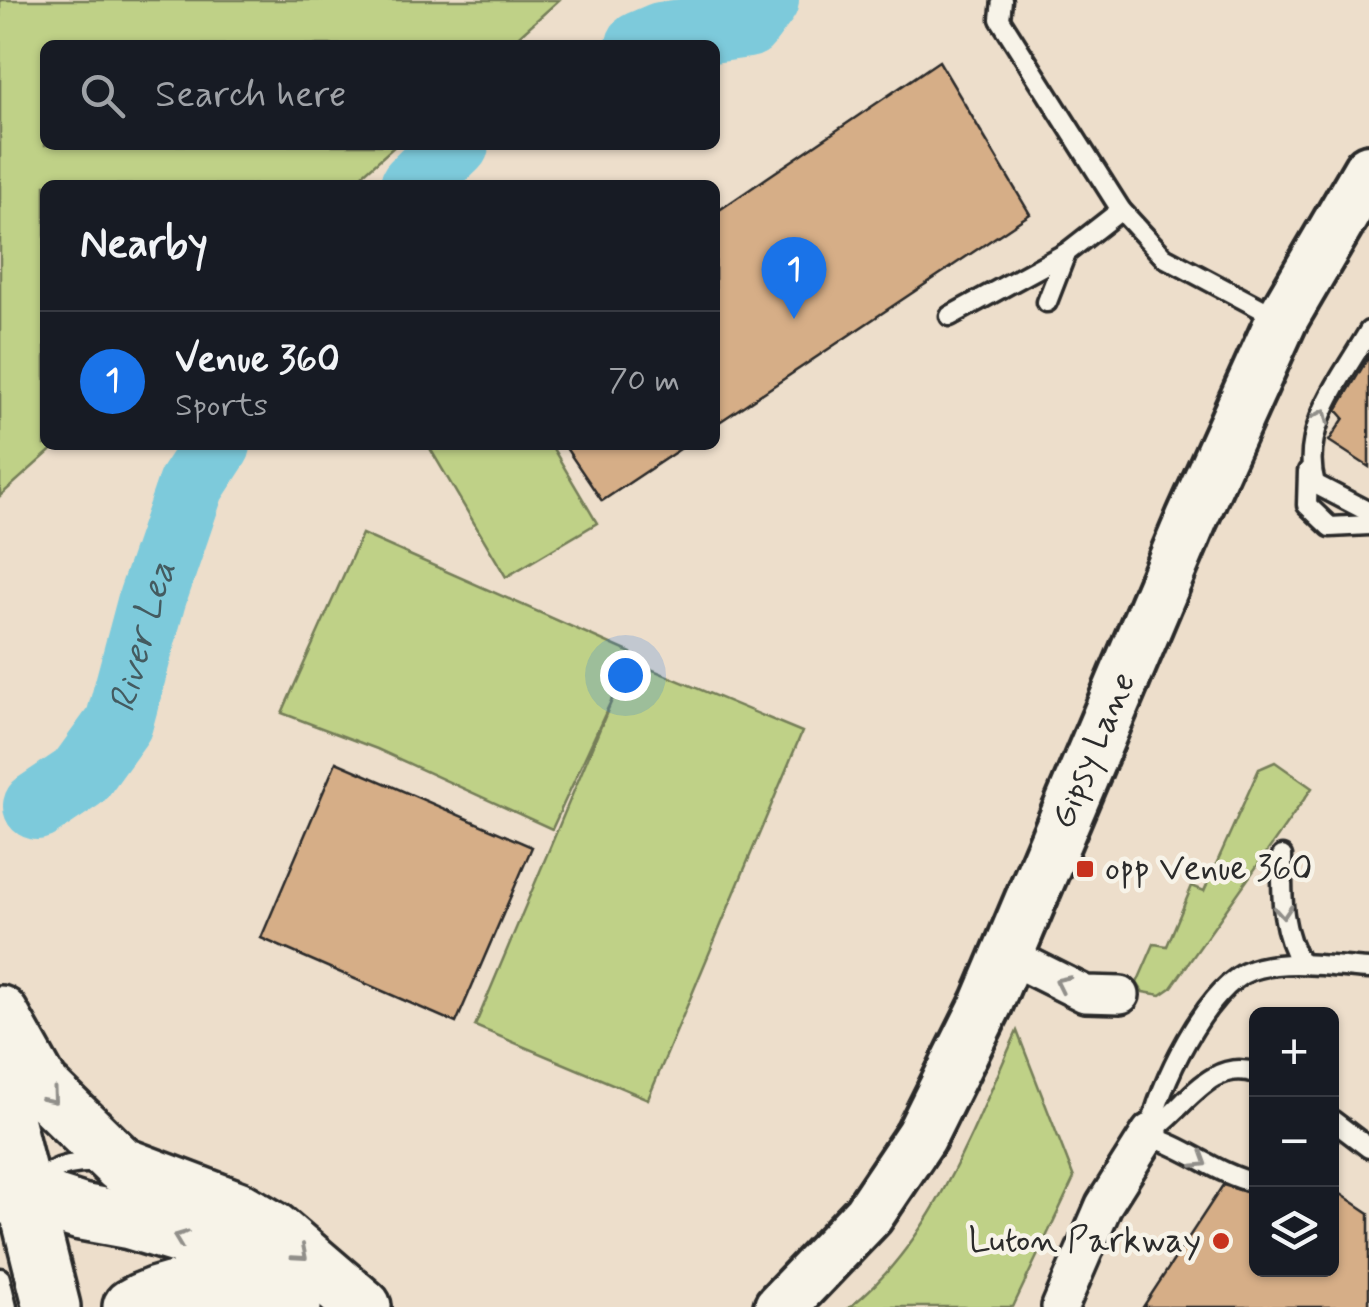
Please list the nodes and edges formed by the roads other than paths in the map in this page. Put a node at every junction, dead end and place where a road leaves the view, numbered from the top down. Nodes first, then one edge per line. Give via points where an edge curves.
1 (1002, 0) edge
2 (1369, 170) edge
3 (1121, 210) junction
4 (1066, 253) junction
5 (1046, 302) dead end
6 (950, 316) dead end
7 (1282, 319) junction
8 (1369, 331) edge
9 (1308, 459) junction
10 (1369, 512) edge
11 (1369, 525) edge
12 (1282, 856) dead end
13 (1007, 955) junction
14 (1301, 964) junction
15 (1369, 969) edge
16 (1121, 995) dead end
17 (0, 1014) edge
18 (1249, 1070) edge
19 (0, 1099) edge
20 (1339, 1125) edge
21 (1149, 1134) junction
22 (1369, 1148) edge
23 (121, 1165) junction
24 (1249, 1181) edge
25 (8, 1198) edge
26 (0, 1278) edge
27 (277, 1295) edge
28 (7, 1307) edge
29 (52, 1307) edge
30 (131, 1307) edge
31 (363, 1307) edge
32 (780, 1307) edge
33 (1060, 1307) edge

1 - 3 lane via 1000,19
2 - 7 main road, Gipsy Lane
3 - 4 lane
3 - 7 lane via 1164,257
4 - 5 lane
4 - 6 lane
7 - 13 main road, Gipsy Lane
9 -> 8 lane via 1318,419
9 - 10 lane via 1316,484
9 - 11 lane via 1307,505 1330,527
12 -> 14 lane via 1282,918
16 -> 13 street via 1085,994
13 - 32 main road, Gipsy Lane via 897,1176
14 - 15 lane
14 - 21 lane via 1251,970 1232,982 1164,1082
17 -> 23 highway via 42,1087
18 - 21 lane via 1212,1076
19 - 25 highway
20 - 22 lane
21 -> 24 lane
21 - 33 street via 1104,1205
23 - 25 lane via 71,1162
23 -> 31 highway via 273,1230
27 -> 25 highway via 186,1238
25 - 29 highway
26 - 28 lane
27 - 30 highway via 191,1286

